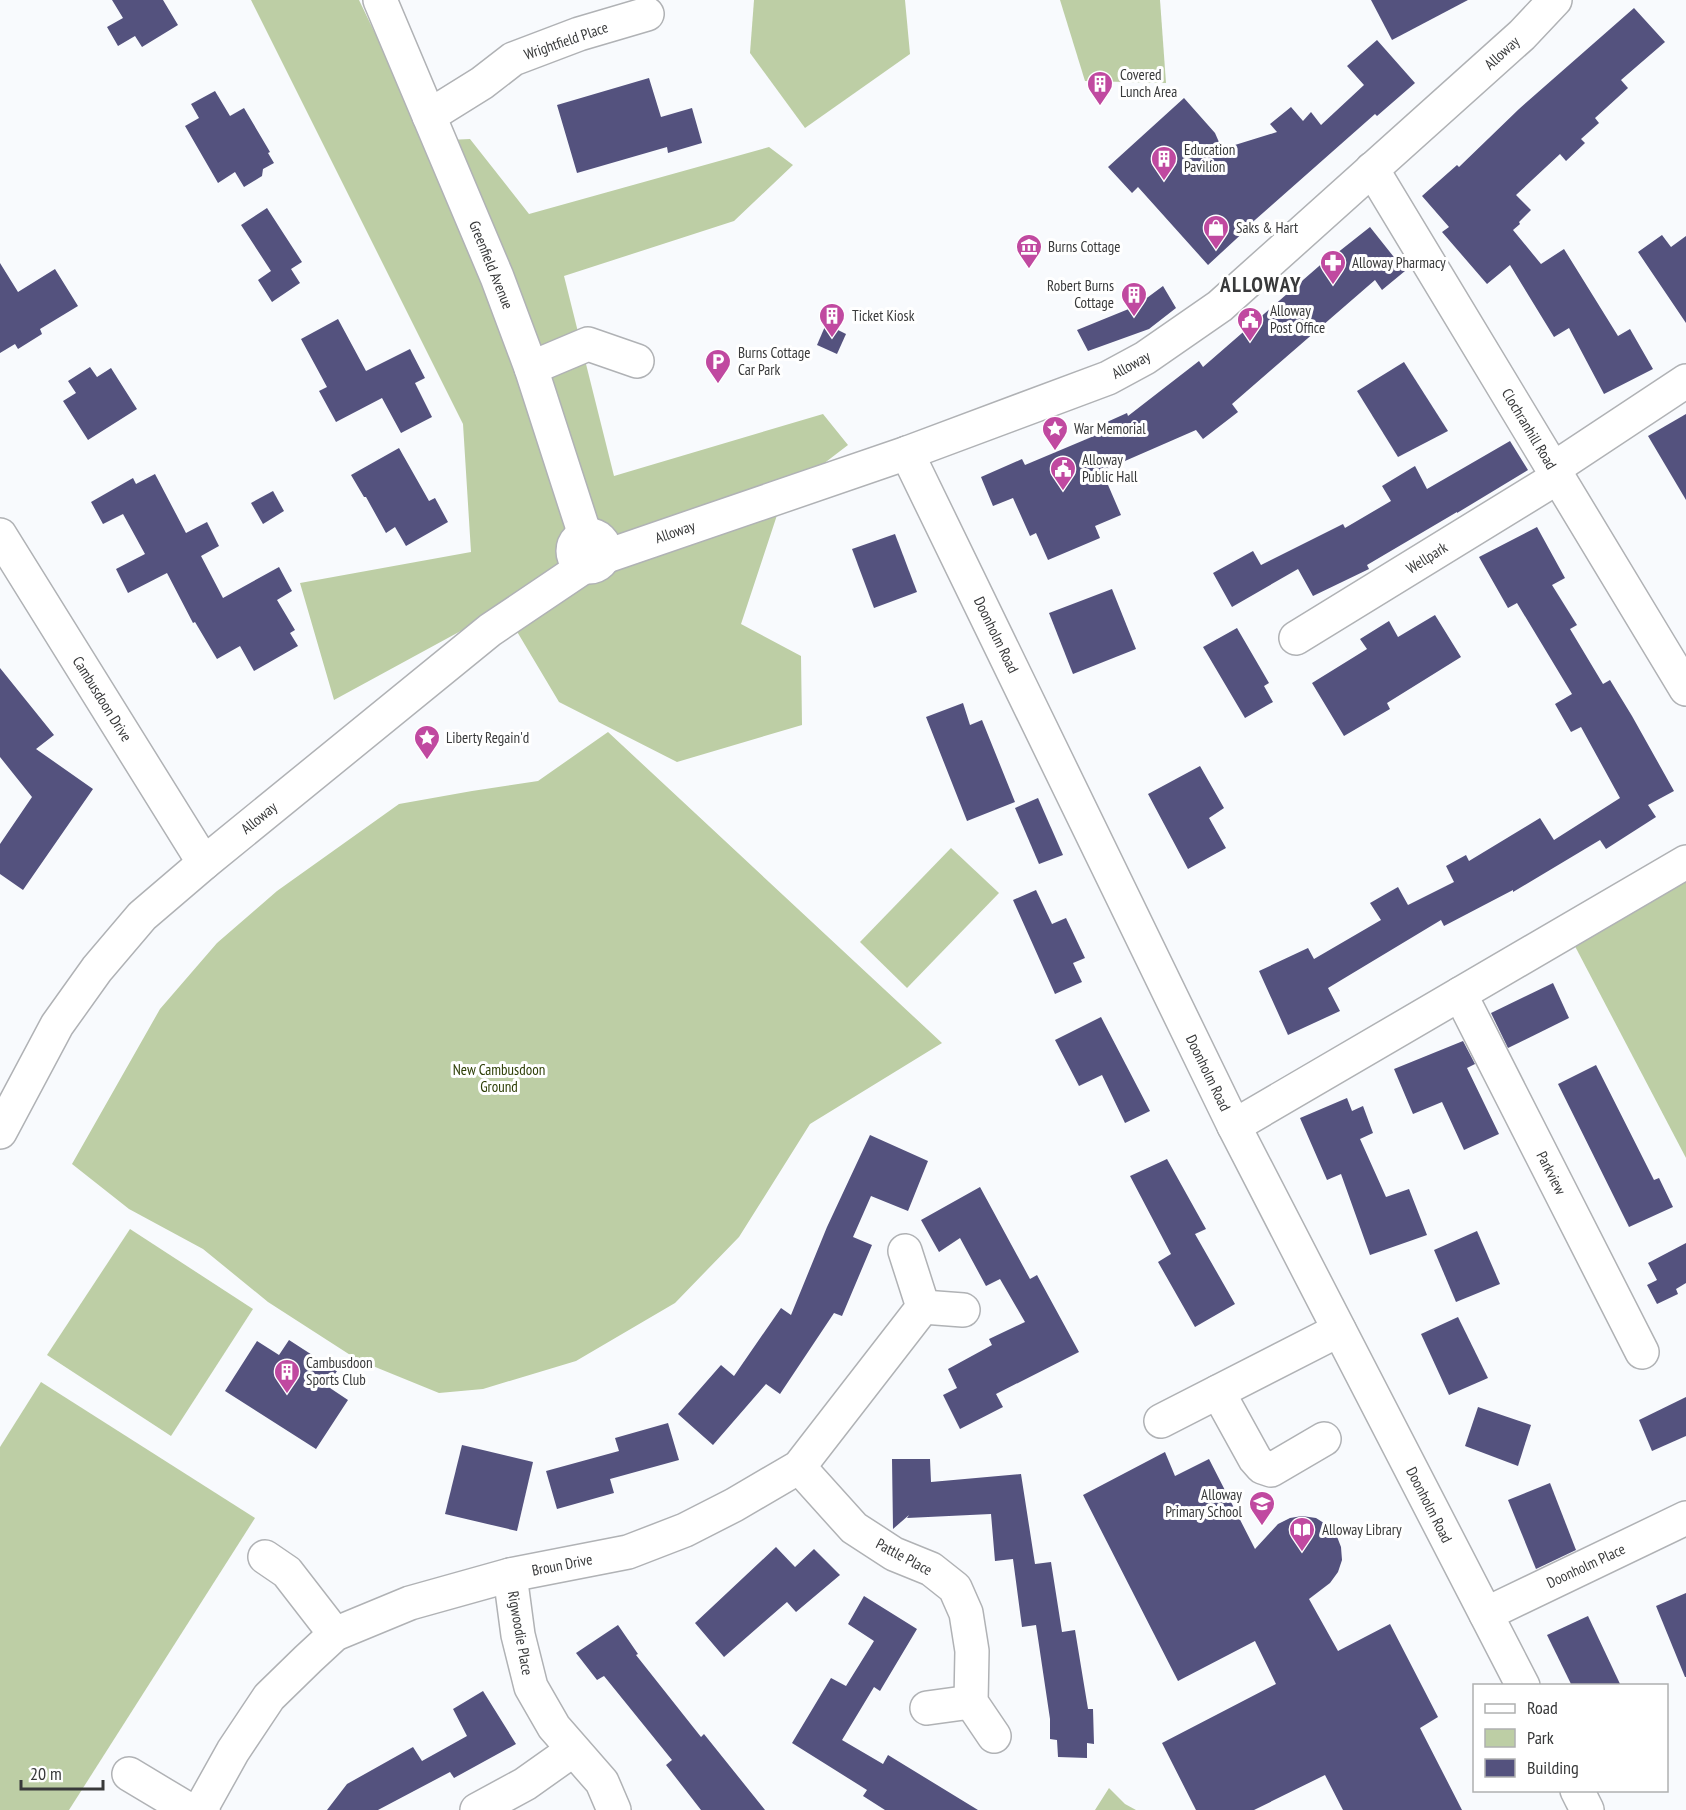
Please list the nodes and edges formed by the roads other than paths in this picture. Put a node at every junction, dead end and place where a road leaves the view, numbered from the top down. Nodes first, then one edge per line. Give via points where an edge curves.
1 (380, 0) edge
2 (1555, 0) edge
3 (647, 14) dead end
4 (429, 116) junction
5 (1372, 169) junction
6 (637, 361) dead end
7 (531, 368) junction
8 (1686, 381) edge
9 (907, 453) junction
10 (1555, 473) junction
11 (0, 535) edge
12 (592, 553) junction
13 (1296, 638) dead end
14 (1686, 689) edge
15 (1686, 862) edge
16 (204, 863) junction
17 (1460, 994) junction
18 (1234, 1126) junction
19 (0, 1132) edge
20 (905, 1251) dead end
21 (922, 1307) junction
22 (963, 1310) dead end
23 (1339, 1330) junction
24 (1642, 1352) dead end
25 (1218, 1392) junction
26 (1161, 1421) dead end
27 (1324, 1439) dead end
28 (799, 1467) junction
29 (1686, 1518) edge
30 (265, 1557) dead end
31 (510, 1575) junction
32 (1486, 1614) junction
33 (335, 1634) junction
34 (1522, 1684) edge
35 (972, 1702) junction
36 (927, 1708) dead end
37 (994, 1736) dead end
38 (573, 1750) junction
39 (129, 1774) dead end
40 (1578, 1792) edge
41 (189, 1810) edge
42 (202, 1810) edge
43 (477, 1810) edge
44 (614, 1810) edge
45 (1587, 1810) edge

1 - 4 street, Greenfield Avenue
2 - 5 street, Alloway via 1522,35
3 - 4 street, Wrightfield Place via 513,59
4 - 7 street, Greenfield Avenue
5 - 9 street, Alloway via 1220,306 1145,358 1107,378
5 - 10 street, Clochranhill Road
6 - 7 street via 588,344
7 - 12 street, Greenfield Avenue
8 - 10 street, Wellpark
9 - 12 street, Alloway
9 - 18 street, Doonholm Road
10 - 13 street, Wellpark
10 - 14 street, Clochranhill Road
11 - 16 street, Cambusdoon Drive
12 - 16 street, Alloway via 490,630
15 - 17 street
16 - 19 street, Alloway via 142,916 97,969 57,1025
17 - 18 street
17 - 24 street, Parkview
18 - 23 street, Doonholm Road
20 - 21 street
21 - 22 street
21 - 28 street, Broun Drive
23 - 25 street
23 - 32 street, Doonholm Road
25 - 26 street
25 - 27 street via 1262,1467 1271,1470
28 - 31 street, Broun Drive via 685,1530 628,1552
28 - 35 street, Pattle Place via 854,1528 894,1554 931,1569 955,1588 966,1613 972,1651
29 - 32 street, Doonholm Place
30 - 33 street via 287,1572
31 - 33 street, Broun Drive via 410,1603
31 - 38 street, Rigwoodie Place via 518,1635 531,1687 554,1727
32 - 34 street, Doonholm Road
33 - 42 street, Broun Drive via 269,1697 233,1751
35 - 36 street
35 - 37 street
38 - 43 street via 525,1784
38 - 44 street, Rigwoodie Place via 602,1782
39 - 41 street
40 - 45 street

